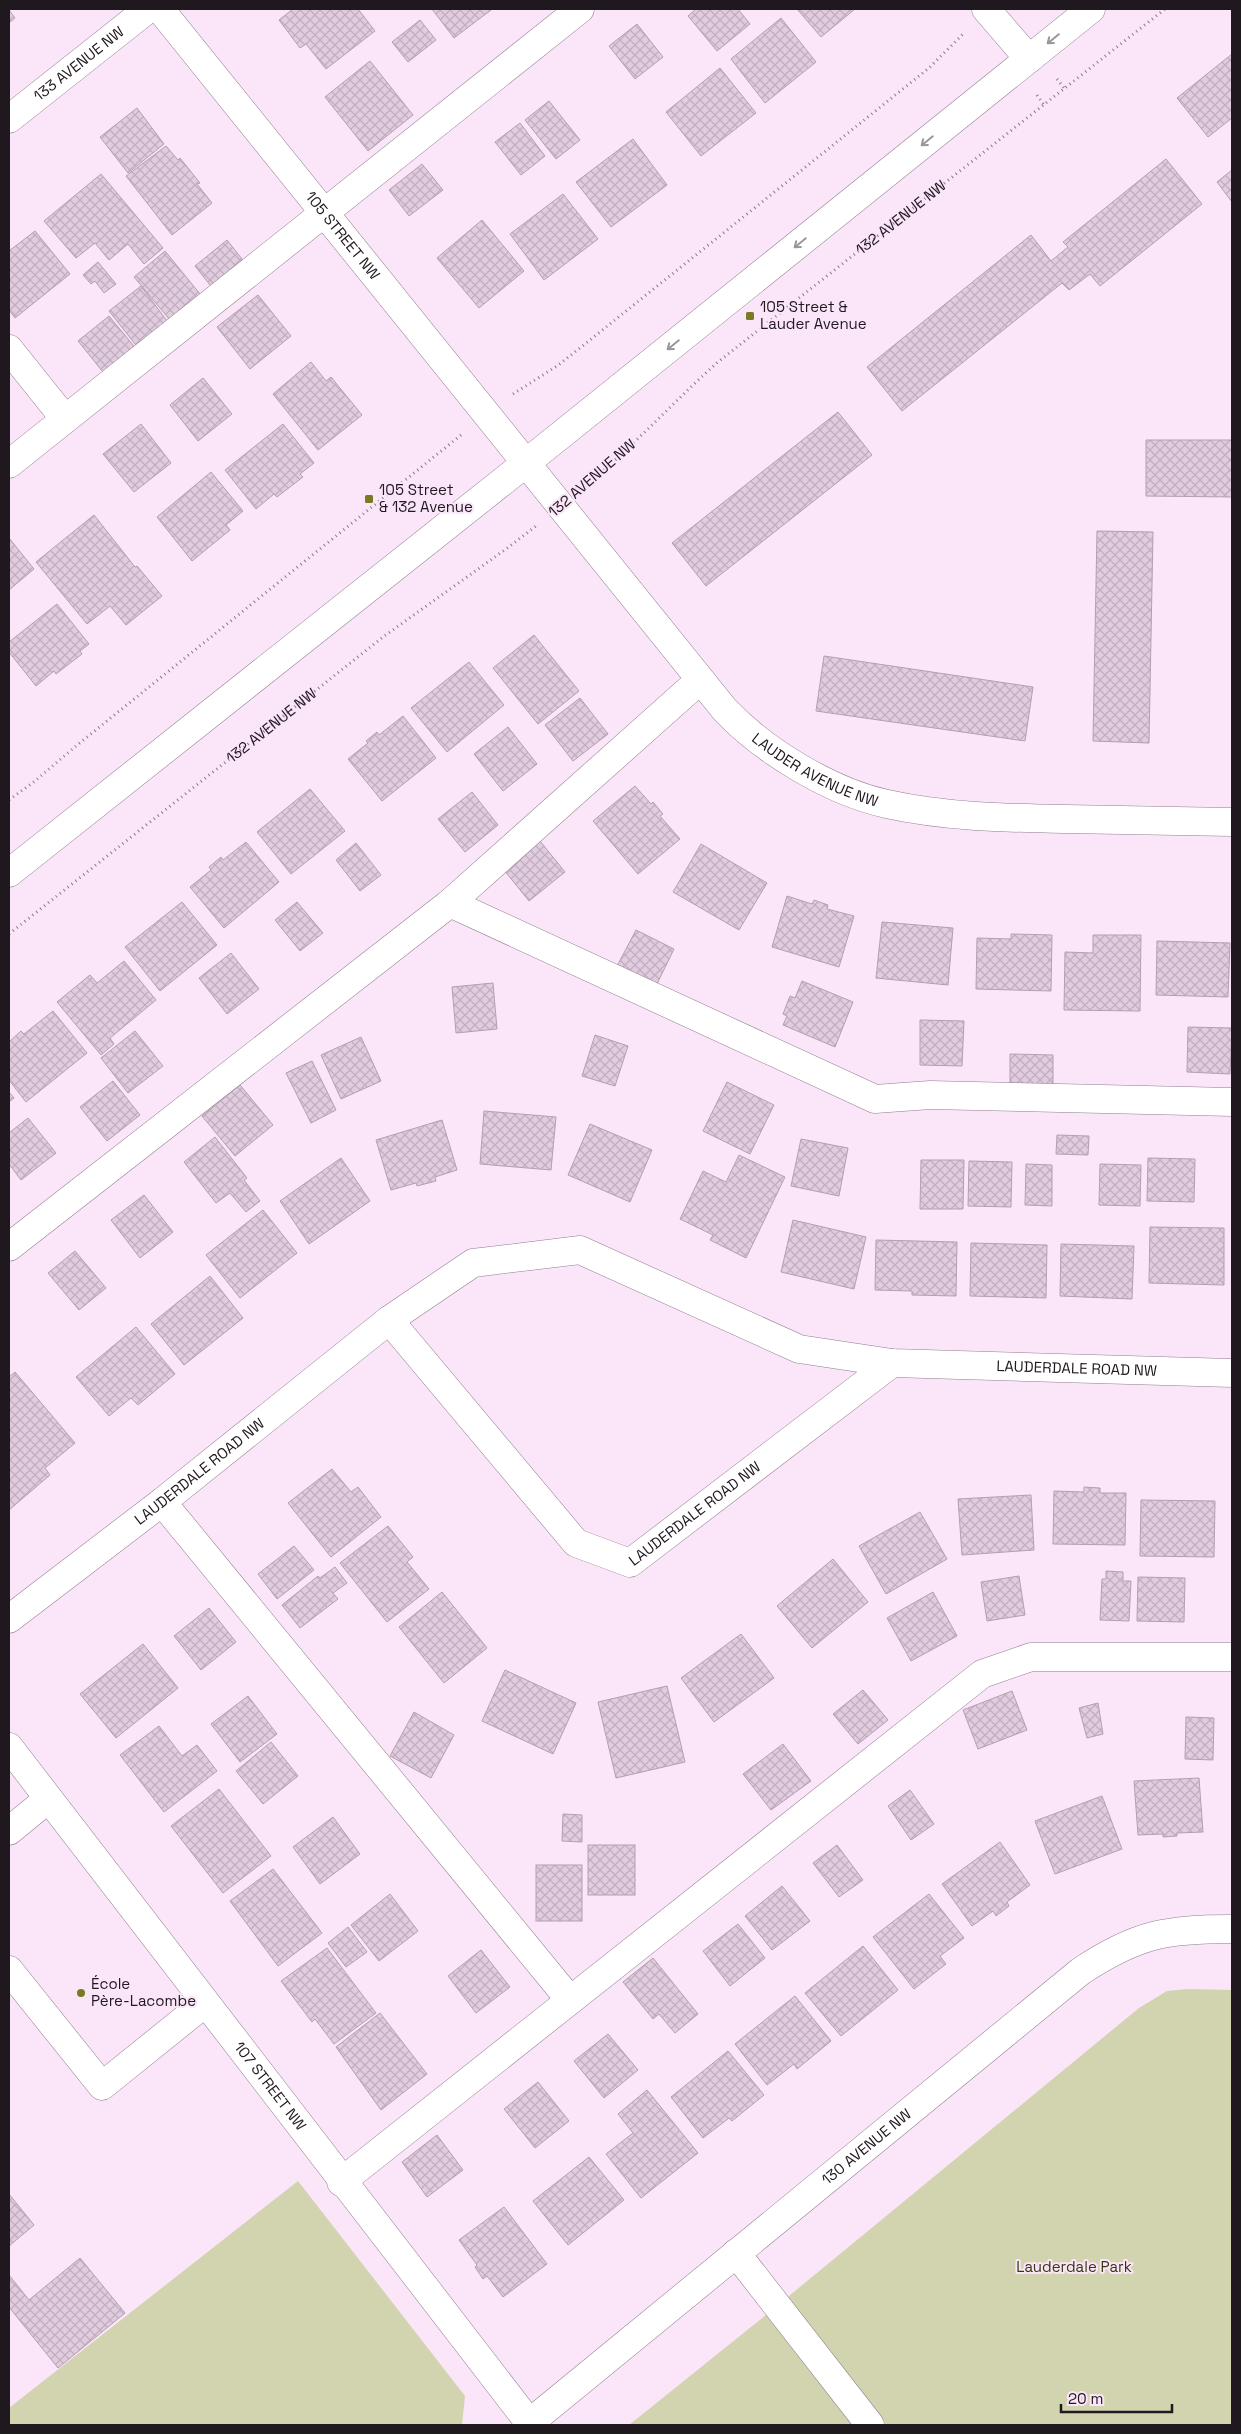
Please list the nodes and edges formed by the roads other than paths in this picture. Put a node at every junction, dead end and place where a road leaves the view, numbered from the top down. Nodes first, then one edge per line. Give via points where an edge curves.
1 (148, 9) edge
2 (160, 9) edge
3 (986, 9) edge
4 (1091, 9) edge
5 (563, 14) edge
6 (1029, 59) junction
7 (9, 119) edge
8 (324, 215) junction
9 (9, 349) edge
10 (65, 419) junction
11 (526, 463) junction
12 (9, 464) edge
13 (700, 680) junction
14 (1232, 822) edge
15 (9, 873) edge
16 (450, 903) junction
17 (1232, 1102) edge
18 (9, 1247) edge
19 (390, 1320) junction
20 (892, 1363) junction
21 (1232, 1373) edge
22 (162, 1502) junction
23 (9, 1619) edge
24 (1232, 1657) edge
25 (9, 1747) edge
26 (48, 1799) junction
27 (9, 1831) edge
28 (1232, 1929) edge
29 (9, 1970) edge
30 (570, 2000) junction
31 (205, 2003) junction
32 (341, 2182) junction
33 (736, 2254) junction
34 (529, 2425) edge
35 (870, 2425) edge

1 - 7 street, 133 AVENUE NW
2 - 8 street, 105 STREET NW
3 - 6 street
4 -> 6 street
5 - 8 street
6 -> 11 street
8 - 10 street
8 - 11 street, 105 STREET NW
9 - 10 street
10 - 12 street
11 - 13 street, LAUDER AVENUE NW
11 - 15 street
13 - 14 street, LAUDER AVENUE NW via 725,710 765,747 837,786 885,804 986,818
13 - 16 street
16 - 17 street via 875,1099 930,1095
16 - 18 street
19 - 20 street, LAUDERDALE ROAD NW via 473,1263 580,1250 799,1349
19 - 20 street, LAUDERDALE ROAD NW via 576,1543 630,1563
19 - 22 street, LAUDERDALE ROAD NW
20 - 21 street, LAUDERDALE ROAD NW
22 - 23 street, LAUDERDALE ROAD NW
22 - 30 street
24 - 30 street via 1032,1657 982,1674
25 - 26 street, 107 STREET NW
26 - 27 street
26 - 31 street, 107 STREET NW
28 - 33 street, 130 AVENUE NW via 1160,1933 1111,1951 1081,1971
29 - 31 street via 102,2086
30 - 32 street
31 - 32 street, 107 STREET NW
32 - 34 street, 107 STREET NW
33 - 34 street, 130 AVENUE NW
33 - 35 street

